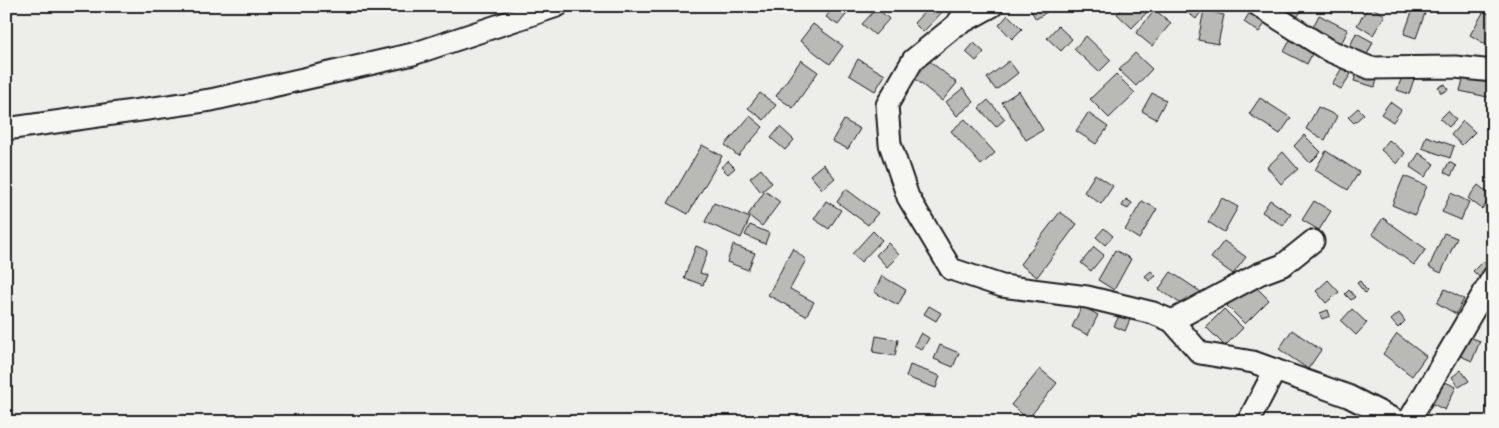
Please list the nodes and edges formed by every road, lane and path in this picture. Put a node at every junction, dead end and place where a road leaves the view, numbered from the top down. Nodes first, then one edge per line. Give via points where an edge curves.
1 (557, 6) edge
2 (970, 6) edge
3 (992, 6) edge
4 (1259, 6) edge
5 (956, 26) junction
6 (1493, 71) edge
7 (6, 129) edge
8 (1313, 241) dead end
9 (1493, 277) edge
10 (1172, 321) junction
11 (1275, 370) junction
12 (1248, 422) edge
13 (1399, 422) edge
14 (1408, 422) edge

1 - 7 street via 413,54 211,100
2 - 5 street
3 - 5 street
4 - 6 street via 1328,50 1370,68 1455,67
5 - 10 street via 913,60 887,105 890,144 908,197 951,269 1002,286 1087,297 1153,313
8 - 10 street via 1283,265 1259,274
9 - 14 street
10 - 11 street via 1200,353 1253,362
11 - 12 street
11 - 13 street via 1348,396

